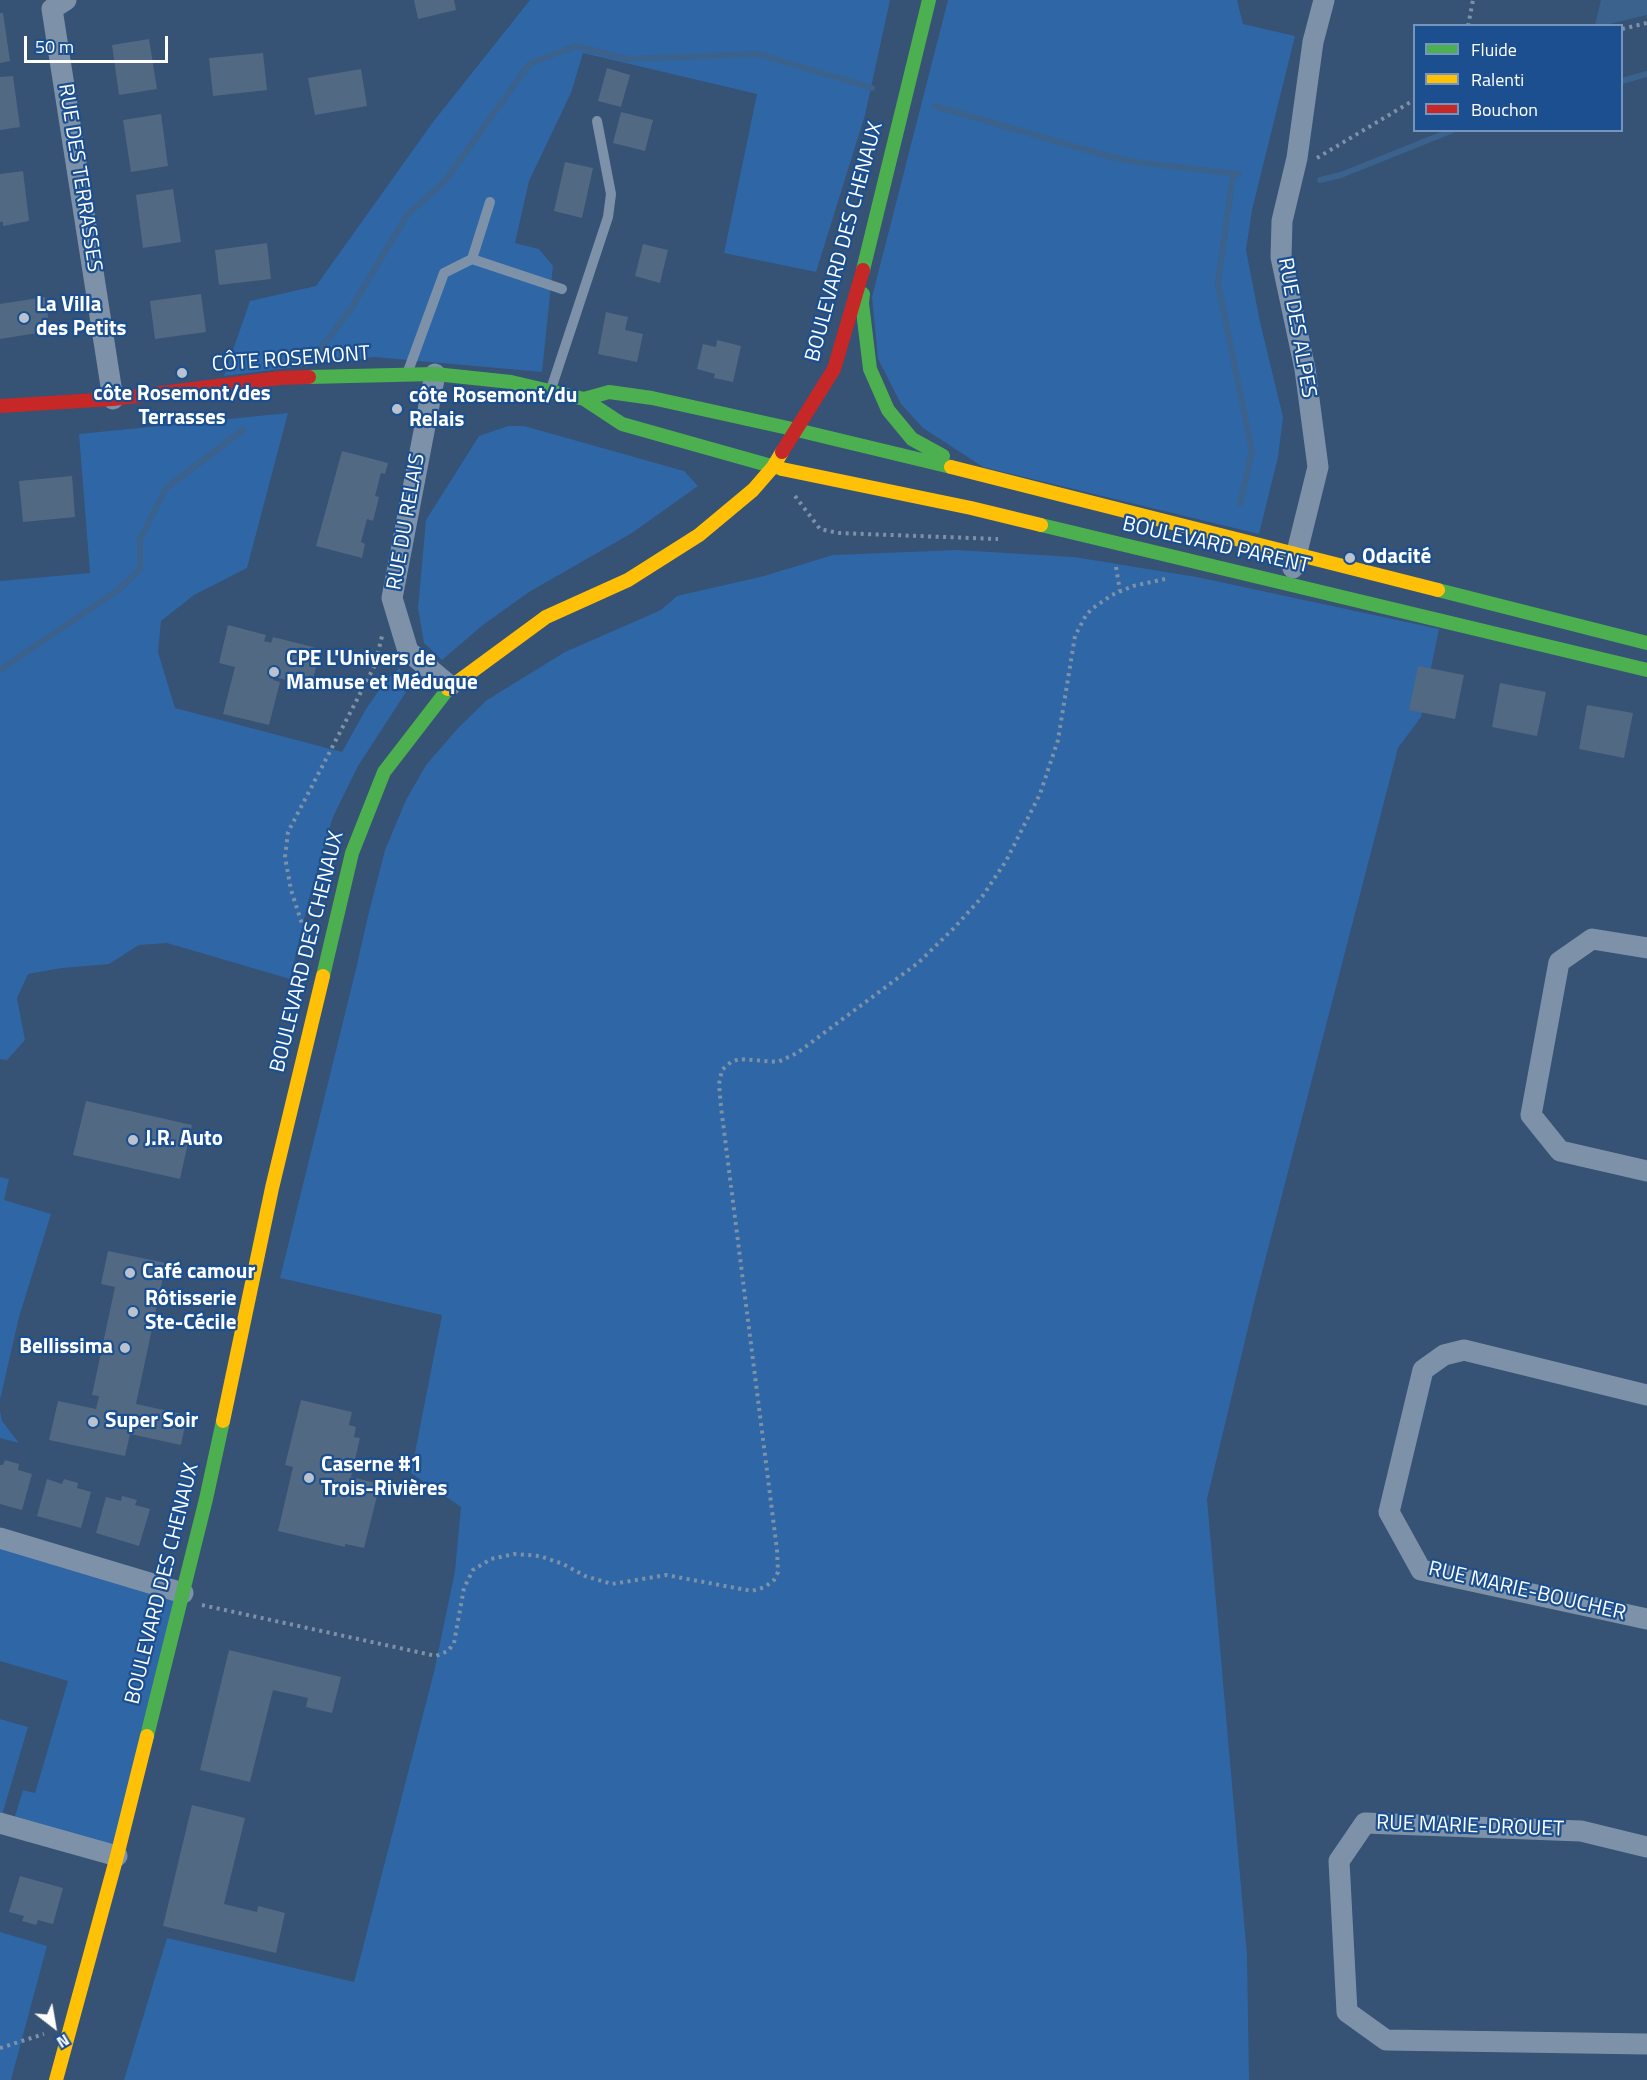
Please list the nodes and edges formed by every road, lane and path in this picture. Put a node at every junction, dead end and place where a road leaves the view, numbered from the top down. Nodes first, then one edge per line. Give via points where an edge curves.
1 (66, 0) edge
2 (929, 0) edge
3 (1324, 0) edge
4 (1473, 0) edge
5 (1647, 23) edge
6 (1468, 24) edge
7 (1623, 28) edge
8 (1413, 101) edge
9 (597, 121) dead end
10 (1293, 172) junction
11 (489, 202) dead end
12 (472, 259) junction
13 (865, 264) junction
14 (562, 290) dead end
15 (406, 374) junction
16 (435, 374) junction
17 (550, 391) junction
18 (113, 399) junction
19 (584, 399) junction
20 (0, 406) edge
21 (797, 430) junction
22 (773, 466) junction
23 (974, 472) junction
24 (794, 494) dead end
25 (1030, 523) junction
26 (1296, 554) junction
27 (1169, 578) dead end
28 (1289, 585) junction
29 (384, 632) dead end
30 (1647, 643) edge
31 (1647, 670) edge
32 (450, 686) junction
33 (1647, 948) edge
34 (323, 968) junction
35 (1647, 1171) edge
36 (1647, 1395) edge
37 (0, 1538) edge
38 (183, 1593) junction
39 (1647, 1619) edge
40 (0, 1822) edge
41 (1647, 1847) edge
42 (117, 1857) junction
43 (70, 2026) junction
44 (1647, 2044) edge
45 (0, 2048) edge
46 (56, 2080) edge

1 - 18 street, RUE DES TERRASSES via 52,9
2 - 13 street, BOULEVARD DES CHENAUX
3 - 10 street, RUE DES ALPES via 1313,42
4 - 6 path
5 - 7 path
8 - 10 path
9 - 17 lane via 611,194 609,217
10 - 26 street, RUE DES ALPES via 1282,221 1281,257 1305,369 1318,467
11 - 12 lane
12 - 14 lane
12 - 15 lane via 444,273
13 - 21 street, BOULEVARD DES CHENAUX via 834,369
13 - 23 street via 862,303 870,369 888,410 912,439
15 - 16 street, CÔTE ROSEMONT
15 - 18 street, CÔTE ROSEMONT via 280,378
16 - 17 street, CÔTE ROSEMONT via 512,382
16 - 32 street, RUE DU RELAIS via 392,598 408,651
17 - 19 street, CÔTE ROSEMONT
18 - 20 street, CÔTE ROSEMONT
19 - 21 street, CÔTE ROSEMONT via 609,392 652,398
19 - 22 street, CÔTE ROSEMONT via 622,424
21 - 22 street, BOULEVARD DES CHENAUX
21 - 23 street, BOULEVARD PARENT
22 - 25 street, BOULEVARD PARENT
22 - 32 street, BOULEVARD DES CHENAUX via 753,490 699,535 628,580 546,616
23 - 26 street, BOULEVARD PARENT
24 - 25 path via 820,529 838,533 996,540
25 - 28 street, BOULEVARD PARENT
26 - 28 street, RUE DES ALPES
26 - 30 street, BOULEVARD PARENT
27 - 38 path via 1112,595 1086,615 1076,636 1058,740 1040,794 1006,861 982,897 954,928 918,963 797,1053 778,1062 739,1059 722,1070 721,1107 777,1550 774,1580 752,1591 666,1575 612,1584 540,1556 514,1554 491,1559 473,1570 464,1588 454,1643 436,1656 205,1607
28 - 31 street, BOULEVARD PARENT
29 - 34 path via 375,665 288,832 285,857 291,890
32 - 34 street, BOULEVARD DES CHENAUX via 384,772 352,853
33 - 35 street via 1592,939 1559,962 1531,1115 1560,1151
34 - 38 street, BOULEVARD DES CHENAUX
36 - 39 street, RUE MARIE-BOUCHER via 1464,1350 1444,1356 1422,1370 1389,1512 1421,1570
37 - 38 street
38 - 42 street, BOULEVARD DES CHENAUX
40 - 42 street
41 - 44 street, RUE MARIE-DROUET via 1581,1832 1365,1823 1339,1861 1347,2012 1386,2040
42 - 43 street, BOULEVARD DES CHENAUX
43 - 45 path
43 - 46 street, BOULEVARD DES CHENAUX

